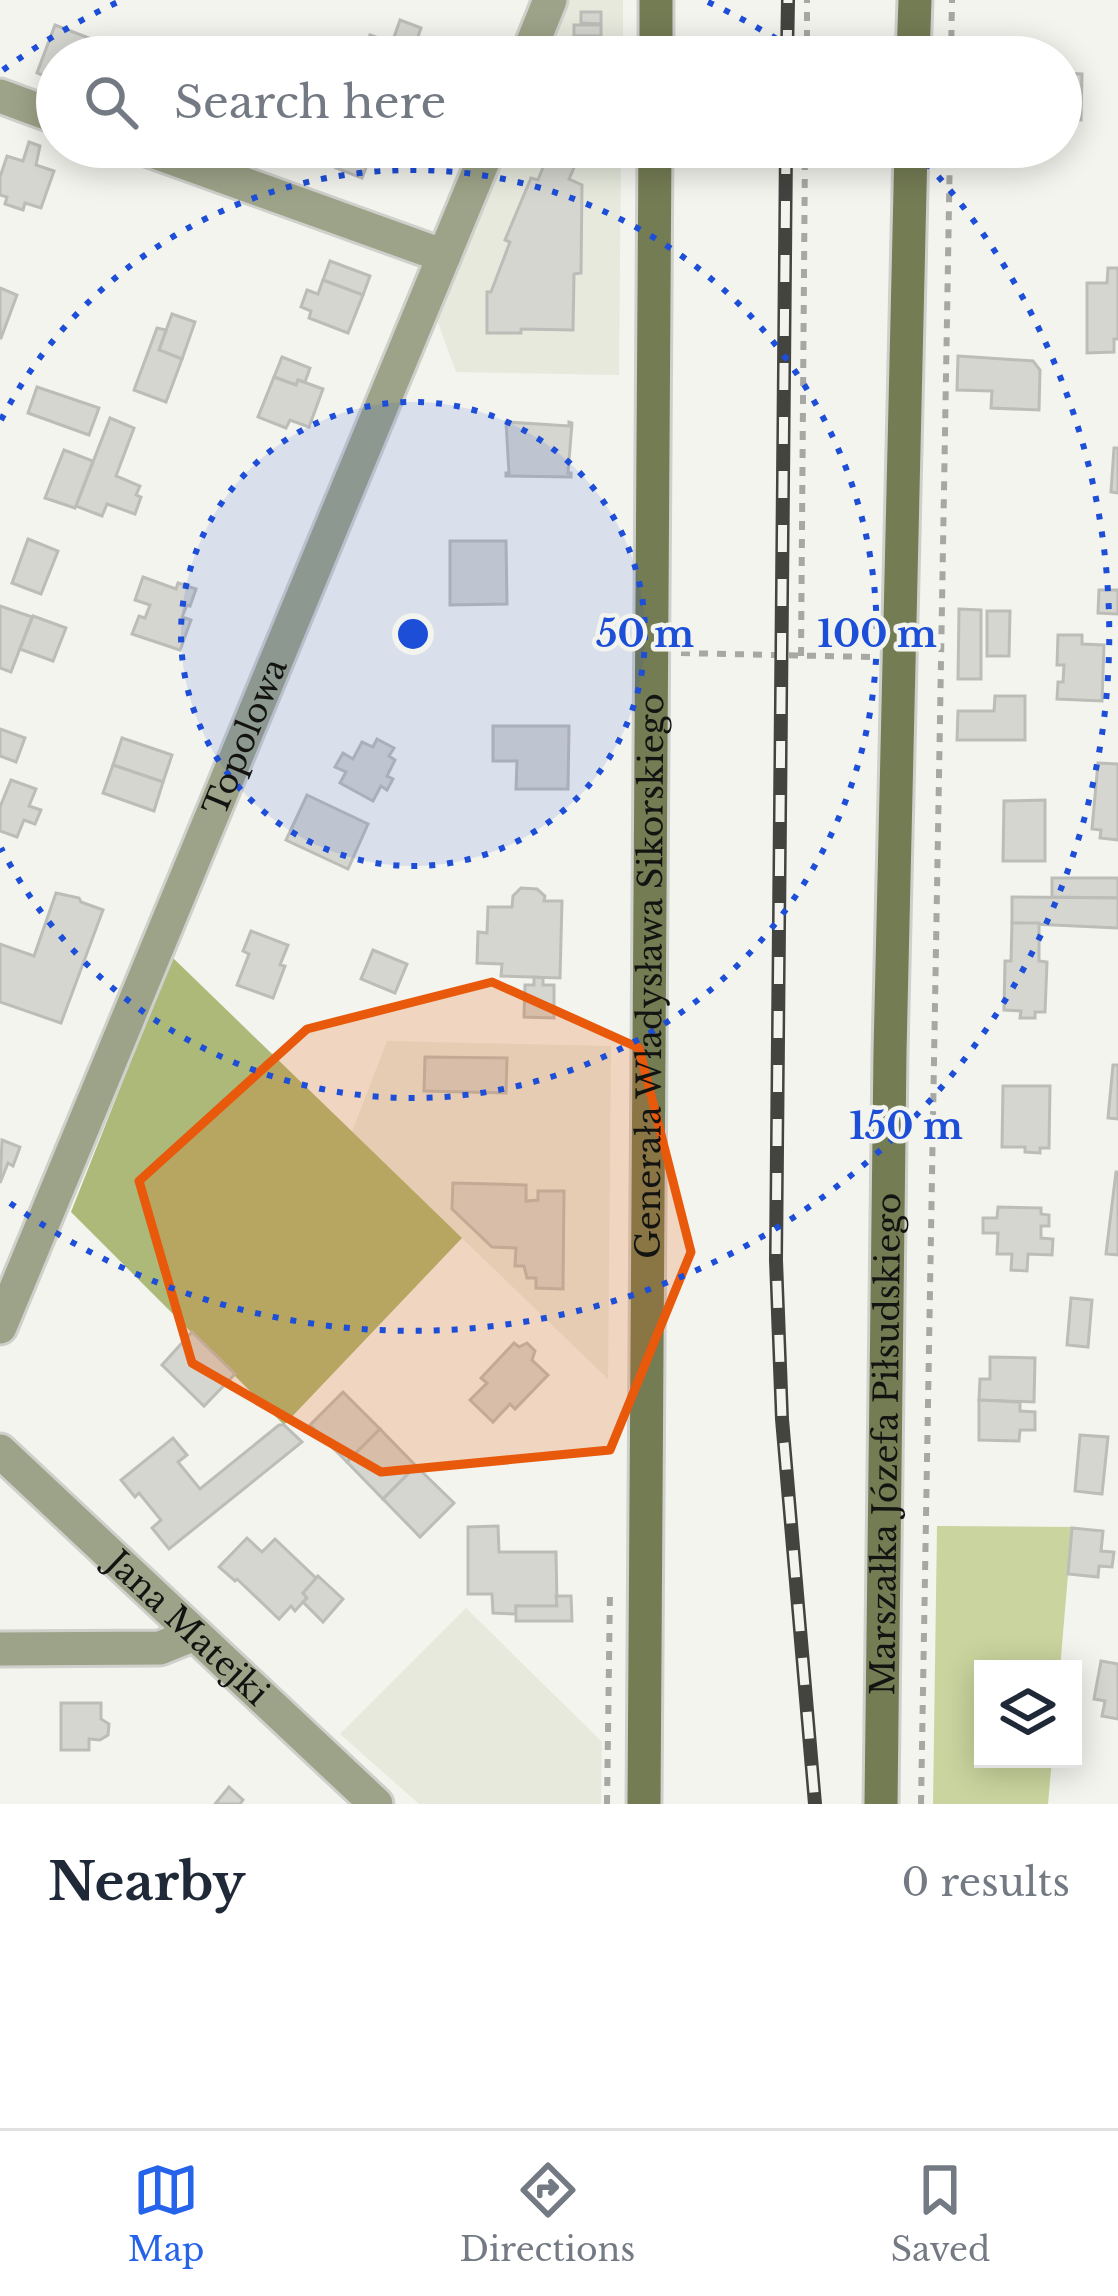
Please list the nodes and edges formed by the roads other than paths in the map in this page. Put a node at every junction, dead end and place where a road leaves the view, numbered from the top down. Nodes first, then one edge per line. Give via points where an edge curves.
1 (550, 0) edge
2 (656, 0) edge
3 (915, 0) edge
4 (535, 36) edge
5 (656, 36) edge
6 (914, 36) edge
7 (0, 96) edge
8 (36, 109) edge
9 (199, 168) edge
10 (481, 168) edge
11 (655, 168) edge
12 (910, 168) edge
13 (444, 256) junction
14 (0, 1327) edge
15 (0, 1451) edge
16 (192, 1634) junction
17 (0, 1649) edge
18 (376, 1804) edge
19 (644, 1804) edge
20 (881, 1804) edge

1 - 4 street
2 - 5 main road
3 - 6 main road
7 - 8 street
9 - 13 street
10 - 13 street, Topolowa
11 - 19 main road, Generała Władysława Sikorskiego
12 - 20 main road, Marszałka Józefa Piłsudskiego
13 - 14 street, Topolowa
15 - 16 street, Jana Matejki
16 - 17 street via 160,1648
16 - 18 street, Jana Matejki

